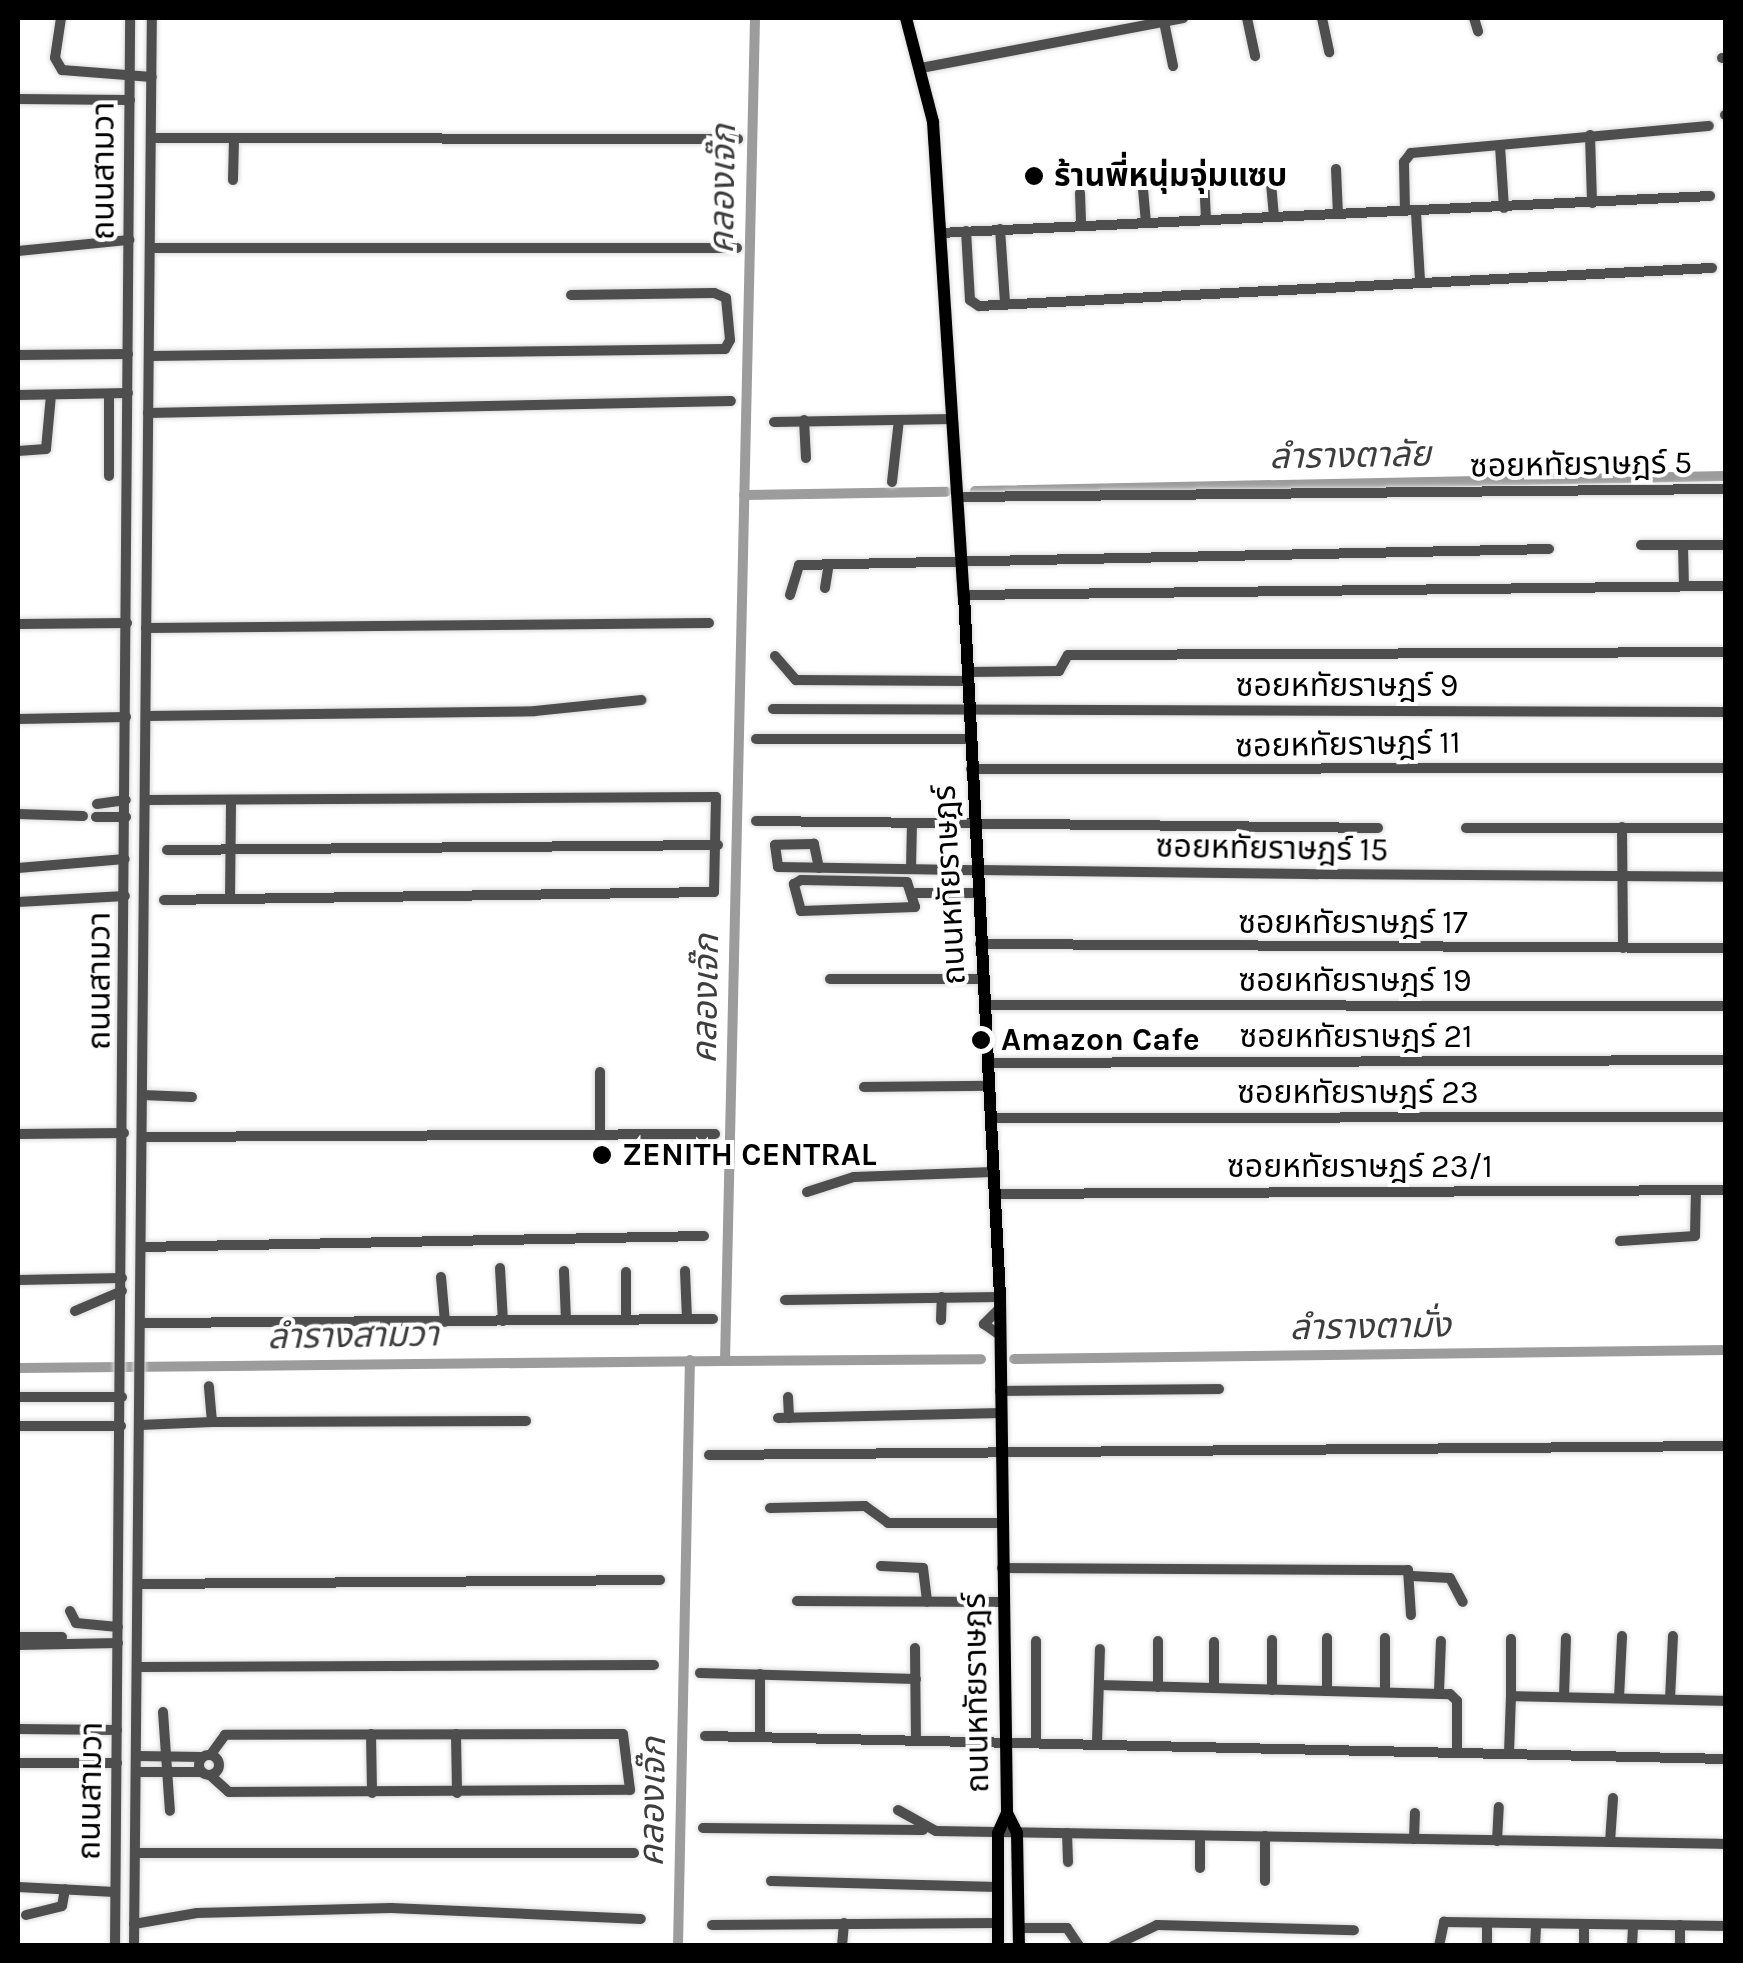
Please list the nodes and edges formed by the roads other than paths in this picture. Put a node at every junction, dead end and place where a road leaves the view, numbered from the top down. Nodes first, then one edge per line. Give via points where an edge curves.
1 (61, 18) edge
2 (130, 18) edge
3 (152, 18) edge
4 (906, 18) edge
5 (1183, 18) edge
6 (1247, 18) edge
7 (1322, 18) edge
8 (1474, 18) edge
9 (1164, 22) junction
10 (1478, 31) dead end
11 (1328, 52) dead end
12 (1255, 56) dead end
13 (1172, 66) dead end
14 (921, 68) junction
15 (130, 77) junction
16 (152, 77) junction
17 (18, 100) edge
18 (130, 100) junction
19 (1709, 126) dead end
20 (1590, 136) junction
21 (151, 138) junction
22 (234, 139) junction
23 (738, 139) dead end
24 (1500, 146) junction
25 (1336, 169) dead end
26 (1270, 172) dead end
27 (1204, 177) dead end
28 (233, 180) dead end
29 (1143, 188) dead end
30 (1080, 193) dead end
31 (1710, 196) dead end
32 (1592, 202) junction
33 (1504, 208) junction
34 (1410, 212) junction
35 (1338, 214) junction
36 (1274, 217) junction
37 (1206, 220) junction
38 (1146, 222) junction
39 (1080, 226) junction
40 (1000, 229) junction
41 (966, 231) junction
42 (940, 233) junction
43 (129, 240) junction
44 (150, 248) junction
45 (736, 248) dead end
46 (18, 251) edge
47 (1712, 268) dead end
48 (1420, 281) junction
49 (571, 295) dead end
50 (1005, 304) junction
51 (128, 354) junction
52 (18, 355) edge
53 (149, 356) junction
54 (128, 393) junction
55 (110, 394) junction
56 (18, 395) edge
57 (51, 395) junction
58 (731, 401) dead end
59 (148, 414) junction
60 (953, 419) junction
61 (804, 420) junction
62 (899, 420) junction
63 (774, 422) dead end
64 (18, 451) edge
65 (806, 458) dead end
66 (110, 476) dead end
67 (892, 482) dead end
68 (1724, 488) edge
69 (958, 497) junction
70 (1726, 545) edge
71 (1641, 546) dead end
72 (1683, 546) junction
73 (1548, 549) dead end
74 (962, 562) junction
75 (829, 564) junction
76 (1684, 586) junction
77 (1726, 586) edge
78 (824, 588) dead end
79 (790, 595) dead end
80 (964, 595) junction
81 (126, 623) junction
82 (709, 623) dead end
83 (18, 624) edge
84 (146, 628) junction
85 (1726, 652) edge
86 (775, 656) dead end
87 (126, 664) junction
88 (146, 665) junction
89 (968, 677) junction
90 (641, 700) dead end
91 (773, 708) dead end
92 (968, 708) junction
93 (1726, 712) edge
94 (146, 716) junction
95 (126, 718) junction
96 (18, 719) edge
97 (756, 739) dead end
98 (970, 739) junction
99 (1726, 768) edge
100 (971, 770) junction
101 (126, 800) junction
102 (145, 800) junction
103 (230, 802) junction
104 (83, 811) dead end
105 (18, 814) edge
106 (126, 817) junction
107 (756, 821) dead end
108 (912, 822) junction
109 (974, 823) junction
110 (1378, 828) dead end
111 (1466, 828) dead end
112 (1622, 828) junction
113 (1726, 828) edge
114 (718, 845) junction
115 (167, 850) dead end
116 (230, 851) junction
117 (125, 858) junction
118 (18, 868) edge
119 (819, 868) junction
120 (911, 869) junction
121 (977, 870) junction
122 (1621, 877) junction
123 (1726, 877) edge
124 (978, 893) junction
125 (916, 894) junction
126 (125, 896) junction
127 (230, 899) junction
128 (164, 900) dead end
129 (18, 902) edge
130 (980, 944) junction
131 (1623, 948) junction
132 (1726, 948) edge
133 (830, 979) dead end
134 (982, 979) junction
135 (984, 1005) junction
136 (1726, 1006) edge
137 (1726, 1060) edge
138 (988, 1063) junction
139 (600, 1072) dead end
140 (988, 1086) junction
141 (864, 1087) dead end
142 (142, 1094) junction
143 (192, 1097) dead end
144 (1726, 1117) edge
145 (990, 1118) junction
146 (124, 1132) junction
147 (18, 1134) edge
148 (715, 1134) dead end
149 (600, 1136) junction
150 (142, 1138) junction
151 (993, 1172) junction
152 (1696, 1190) junction
153 (1726, 1190) edge
154 (807, 1192) dead end
155 (994, 1194) junction
156 (704, 1236) dead end
157 (1620, 1241) dead end
158 (141, 1247) junction
159 (500, 1268) dead end
160 (685, 1271) dead end
161 (564, 1272) dead end
162 (626, 1272) dead end
163 (442, 1277) dead end
164 (18, 1280) edge
165 (122, 1285) junction
166 (942, 1298) junction
167 (785, 1300) dead end
168 (1000, 1302) junction
169 (75, 1311) dead end
170 (687, 1319) junction
171 (712, 1319) dead end
172 (566, 1320) junction
173 (626, 1320) junction
174 (941, 1320) dead end
175 (503, 1321) junction
176 (444, 1322) junction
177 (140, 1323) junction
178 (209, 1386) dead end
179 (1219, 1389) dead end
180 (1000, 1391) junction
181 (18, 1397) edge
182 (122, 1397) junction
183 (788, 1397) dead end
184 (1001, 1414) junction
185 (526, 1421) dead end
186 (212, 1422) junction
187 (140, 1425) junction
188 (18, 1426) edge
189 (121, 1426) junction
190 (748, 1442) dead end
191 (1726, 1446) edge
192 (1001, 1454) junction
193 (709, 1455) dead end
194 (749, 1456) junction
195 (770, 1508) dead end
196 (1002, 1524) junction
197 (120, 1526) junction
198 (139, 1528) junction
199 (881, 1566) dead end
200 (1002, 1568) junction
201 (1412, 1576) junction
202 (660, 1580) dead end
203 (141, 1584) junction
204 (797, 1601) dead end
205 (927, 1602) junction
206 (1002, 1602) junction
207 (1464, 1602) dead end
208 (70, 1612) dead end
209 (1411, 1614) dead end
210 (118, 1636) junction
211 (1622, 1636) dead end
212 (1673, 1636) dead end
213 (18, 1637) edge
214 (1328, 1638) dead end
215 (1385, 1638) dead end
216 (1566, 1638) dead end
217 (1511, 1639) dead end
218 (1272, 1640) dead end
219 (1036, 1641) dead end
220 (1158, 1641) dead end
221 (1441, 1641) dead end
222 (1214, 1642) dead end
223 (18, 1645) edge
224 (916, 1648) dead end
225 (1100, 1649) dead end
226 (654, 1665) dead end
227 (140, 1667) junction
228 (700, 1673) dead end
229 (760, 1674) junction
230 (916, 1679) junction
231 (1099, 1686) junction
232 (1158, 1686) junction
233 (1214, 1688) junction
234 (1272, 1690) junction
235 (1328, 1690) junction
236 (1385, 1692) junction
237 (1439, 1692) junction
238 (1510, 1696) junction
239 (1564, 1696) junction
240 (1619, 1698) junction
241 (1670, 1700) junction
242 (1726, 1701) edge
243 (164, 1712) dead end
244 (18, 1729) edge
245 (117, 1730) junction
246 (371, 1734) junction
247 (456, 1734) junction
248 (706, 1736) dead end
249 (760, 1737) junction
250 (916, 1740) junction
251 (1005, 1741) junction
252 (1036, 1742) junction
253 (1098, 1744) junction
254 (1457, 1752) junction
255 (1509, 1753) junction
256 (138, 1756) junction
257 (163, 1756) junction
258 (207, 1756) junction
259 (1726, 1758) edge
260 (18, 1763) edge
261 (117, 1763) junction
262 (138, 1772) junction
263 (164, 1772) junction
264 (206, 1774) junction
265 (372, 1793) junction
266 (457, 1793) junction
267 (1613, 1798) dead end
268 (1499, 1806) dead end
269 (898, 1810) dead end
270 (170, 1811) dead end
271 (1415, 1812) dead end
272 (1007, 1813) junction
273 (703, 1828) dead end
274 (924, 1830) junction
275 (1017, 1832) junction
276 (998, 1833) junction
277 (1067, 1833) junction
278 (1200, 1836) junction
279 (1265, 1836) junction
280 (1414, 1839) junction
281 (1497, 1840) junction
282 (1610, 1842) junction
283 (1726, 1844) edge
284 (136, 1850) junction
285 (634, 1853) dead end
286 (1068, 1862) dead end
287 (1200, 1868) dead end
288 (771, 1880) dead end
289 (1265, 1881) dead end
290 (997, 1886) junction
291 (18, 1887) edge
292 (65, 1889) junction
293 (115, 1892) junction
294 (26, 1915) dead end
295 (641, 1918) dead end
296 (844, 1923) junction
297 (998, 1923) junction
298 (1487, 1923) junction
299 (134, 1924) junction
300 (1536, 1924) junction
301 (712, 1925) dead end
302 (1584, 1925) junction
303 (1632, 1925) junction
304 (1680, 1925) junction
305 (1726, 1926) edge
306 (1018, 1928) junction
307 (1354, 1930) dead end
308 (116, 1946) edge
309 (134, 1946) edge
310 (842, 1946) edge
311 (998, 1946) edge
312 (1018, 1946) edge
313 (1080, 1946) edge
314 (1113, 1946) edge
315 (1440, 1946) edge
316 (1487, 1946) edge
317 (1536, 1946) edge
318 (1584, 1946) edge
319 (1632, 1946) edge
320 (1680, 1946) edge

1 - 15 street via 55,58 62,70
2 - 15 street, ถนนสามวา
3 - 16 street, ถนนสามวา
4 - 14 main road, ถนนหทัยราษฎร์
5 - 9 street
6 - 12 street
7 - 11 street
8 - 10 street
9 - 13 street
9 - 14 street
14 - 42 main road, ถนนหทัยราษฎร์
15 - 16 street
15 - 18 street, ถนนสามวา
16 - 21 street, ถนนสามวา
17 - 18 street
18 - 43 street, ถนนสามวา
19 - 20 street
20 - 24 street
20 - 32 street
21 - 22 street
21 - 44 street, ถนนสามวา
22 - 23 street
22 - 28 street
24 - 33 street
24 - 34 street via 1405,154
25 - 35 street
26 - 36 street
27 - 37 street
29 - 38 street
30 - 39 street
31 - 32 street
32 - 33 street
33 - 34 street
34 - 35 street
34 - 48 street
35 - 36 street
36 - 37 street
37 - 38 street
38 - 39 street
39 - 40 street
40 - 41 street
40 - 50 street
41 - 42 street
41 - 50 street via 970,300
42 - 60 main road, ถนนหทัยราษฎร์
43 - 46 street
43 - 51 street, ถนนสามวา
44 - 45 street
44 - 53 street, ถนนสามวา
47 - 48 street
48 - 50 street
49 - 53 street via 714,293 726,298 730,340 724,349
51 - 52 street
51 - 54 street, ถนนสามวา
53 - 59 street, ถนนสามวา
54 - 55 street
54 - 81 street, ถนนสามวา
55 - 57 street
55 - 66 street
56 - 57 street
57 - 64 street via 46,449
58 - 59 street
59 - 84 street, ถนนสามวา
60 - 62 street
60 - 69 main road, ถนนหทัยราษฎร์
61 - 62 street
61 - 63 street
61 - 65 street
62 - 67 street
68 - 69 street, ซอยหทัยราษฎร์ 5
69 - 74 main road, ถนนหทัยราษฎร์
70 - 72 street
71 - 72 street
72 - 76 street
73 - 74 street
74 - 75 street
74 - 80 main road, ถนนหทัยราษฎร์
75 - 78 street
75 - 79 street via 796,566
76 - 77 street
76 - 80 street
80 - 89 main road, ถนนหทัยราษฎร์
81 - 83 street
81 - 87 street, ถนนสามวา
82 - 84 street
84 - 88 street, ถนนสามวา
85 - 89 street via 1068,655 1059,671
86 - 89 street via 796,680
87 - 88 street
87 - 95 street, ถนนสามวา
88 - 94 street, ถนนสามวา
89 - 92 main road, ถนนหทัยราษฎร์
90 - 94 street via 535,712
91 - 92 street, ซอยหทัยราษฎร์ 9
92 - 93 street, ซอยหทัยราษฎร์ 9
92 - 98 main road, ถนนหทัยราษฎร์
94 - 102 street, ถนนสามวา
95 - 96 street
95 - 101 street, ถนนสามวา
97 - 98 street
98 - 100 main road, ถนนหทัยราษฎร์
99 - 100 street, ซอยหทัยราษฎร์ 11
100 - 109 main road, ถนนหทัยราษฎร์
101 - 106 street, ถนนสามวา
101 - 106 street via 100,804 99,817
102 - 103 street
102 - 142 street, ถนนสามวา
103 - 114 street via 713,795
103 - 116 street
104 - 105 street
106 - 117 street, ถนนสามวา
107 - 108 street
108 - 109 street
108 - 120 street
109 - 110 street
109 - 121 main road, ถนนหทัยราษฎร์
111 - 112 street
112 - 113 street
112 - 122 street
114 - 116 street
114 - 127 street via 714,892
115 - 116 street
116 - 127 street
117 - 118 street
117 - 126 street, ถนนสามวา
119 - 119 street, ซอยหทัยราษฎร์ 15 via 814,844 775,845 778,867
119 - 120 street, ซอยหทัยราษฎร์ 15
120 - 121 street, ซอยหทัยราษฎร์ 15
121 - 122 street, ซอยหทัยราษฎร์ 15
121 - 124 main road, ถนนหทัยราษฎร์
122 - 123 street, ซอยหทัยราษฎร์ 15
122 - 131 street
124 - 125 street
124 - 130 main road, ถนนหทัยราษฎร์
125 - 125 street via 892,880 794,884 801,911 908,912
126 - 129 street
126 - 146 street, ถนนสามวา
127 - 128 street
130 - 131 street, ซอยหทัยราษฎร์ 17
130 - 134 main road, ถนนหทัยราษฎร์
131 - 132 street, ซอยหทัยราษฎร์ 17
133 - 134 street
134 - 135 main road, ถนนหทัยราษฎร์
135 - 136 street, ซอยหทัยราษฎร์ 19
135 - 138 main road, ถนนหทัยราษฎร์
137 - 138 street, ซอยหทัยราษฎร์ 21
138 - 140 main road, ถนนหทัยราษฎร์
139 - 149 street
140 - 141 street
140 - 145 main road, ถนนหทัยราษฎร์
142 - 143 street
142 - 150 street, ถนนสามวา
144 - 145 street, ซอยหทัยราษฎร์ 23
145 - 151 main road, ถนนหทัยราษฎร์
146 - 147 street
146 - 165 street, ถนนสามวา
148 - 149 street
149 - 150 street
150 - 158 street, ถนนสามวา
151 - 154 street via 854,1177
151 - 155 main road, ถนนหทัยราษฎร์
152 - 153 street, ซอยหทัยราษฎร์ 23/1
152 - 155 street, ซอยหทัยราษฎร์ 23/1
152 - 157 street via 1695,1236
155 - 168 main road, ถนนหทัยราษฎร์
156 - 158 street
158 - 177 street, ถนนสามวา
159 - 175 street
160 - 170 street
161 - 172 street
162 - 173 street
163 - 176 street
164 - 165 street
165 - 169 street
165 - 182 street, ถนนสามวา
166 - 167 street
166 - 168 street
166 - 174 street
168 - 180 main road, ถนนหทัยราษฎร์
170 - 171 street
170 - 173 street
172 - 173 street
172 - 175 street
175 - 176 street
176 - 177 street
177 - 187 street, ถนนสามวา
178 - 186 street
179 - 180 street
180 - 184 main road, ถนนหทัยราษฎร์
181 - 182 street
182 - 189 street, ถนนสามวา
183 - 184 street via 784,1418
184 - 192 main road, ถนนหทัยราษฎร์
185 - 186 street
186 - 187 street
187 - 198 street, ถนนสามวา
188 - 189 street
189 - 197 street, ถนนสามวา
190 - 194 street
191 - 192 street
192 - 194 street
192 - 196 main road, ถนนหทัยราษฎร์
193 - 194 street
195 - 196 street via 865,1506 888,1523
196 - 200 main road, ถนนหทัยราษฎร์
197 - 198 street
197 - 210 street, ถนนสามวา
198 - 203 street, ถนนสามวา
199 - 205 street via 923,1568
200 - 201 street via 1408,1570
200 - 206 main road, ถนนหทัยราษฎร์
201 - 207 street via 1450,1578
201 - 209 street
202 - 203 street
203 - 227 street, ถนนสามวา
204 - 205 street
205 - 206 street
206 - 251 main road, ถนนหทัยราษฎร์
208 - 210 street via 76,1623
210 - 213 street
210 - 223 street
210 - 245 street, ถนนสามวา
211 - 240 street
212 - 241 street
214 - 235 street
215 - 236 street
216 - 239 street
217 - 238 street
218 - 234 street
219 - 252 street
220 - 232 street
221 - 237 street
222 - 233 street
224 - 230 street
225 - 231 street
226 - 227 street
227 - 256 street, ถนนสามวา
228 - 229 street
229 - 230 street
229 - 249 street
230 - 250 street
231 - 232 street
231 - 253 street
232 - 233 street
233 - 234 street
234 - 235 street
235 - 236 street
236 - 237 street
237 - 254 street via 1457,1701
238 - 239 street
238 - 255 street
239 - 240 street
240 - 241 street
241 - 242 street
243 - 257 street
244 - 245 street
245 - 261 street, ถนนสามวา
246 - 247 street
246 - 258 street via 225,1735
246 - 265 street
247 - 266 street
247 - 266 street via 624,1734 630,1743 626,1794
248 - 249 street
249 - 250 street
250 - 251 street
251 - 252 street
251 - 272 main road, ถนนหทัยราษฎร์
252 - 253 street
253 - 254 street
254 - 255 street
255 - 259 street
256 - 257 street
256 - 262 street, ถนนสามวา
257 - 258 street
257 - 263 street
258 - 264 street
258 - 264 street via 220,1765
260 - 261 street
261 - 293 street, ถนนสามวา
262 - 263 street
262 - 284 street, ถนนสามวา
263 - 264 street
263 - 270 street
264 - 265 street via 228,1792
265 - 266 street
267 - 282 street
268 - 281 street
269 - 274 street
271 - 280 street
272 - 275 main road, ถนนหทัยราษฎร์
272 - 276 main road, ถนนหทัยราษฎร์
273 - 274 street
274 - 276 street
275 - 276 street
275 - 277 street
275 - 306 main road, ถนนหทัยราษฎร์
276 - 290 main road, ถนนหทัยราษฎร์
277 - 278 street
277 - 286 street
278 - 279 street
278 - 287 street
279 - 280 street
279 - 289 street
280 - 281 street
281 - 282 street
282 - 283 street
284 - 285 street
284 - 299 street, ถนนสามวา
288 - 290 street
290 - 297 main road, ถนนหทัยราษฎร์
291 - 292 street
292 - 293 street
292 - 294 street via 62,1906
293 - 308 street, ถนนสามวา
295 - 299 street via 391,1908 197,1913
296 - 297 street
296 - 301 street
296 - 310 street
297 - 311 main road, ถนนหทัยราษฎร์
298 - 300 street
298 - 315 street via 1442,1923
298 - 316 street
299 - 309 street, ถนนสามวา
300 - 302 street
300 - 317 street
302 - 303 street
302 - 318 street
303 - 304 street
303 - 319 street
304 - 305 street
304 - 320 street
306 - 312 main road, ถนนหทัยราษฎร์
306 - 313 street via 1067,1928
307 - 314 street via 1157,1925

